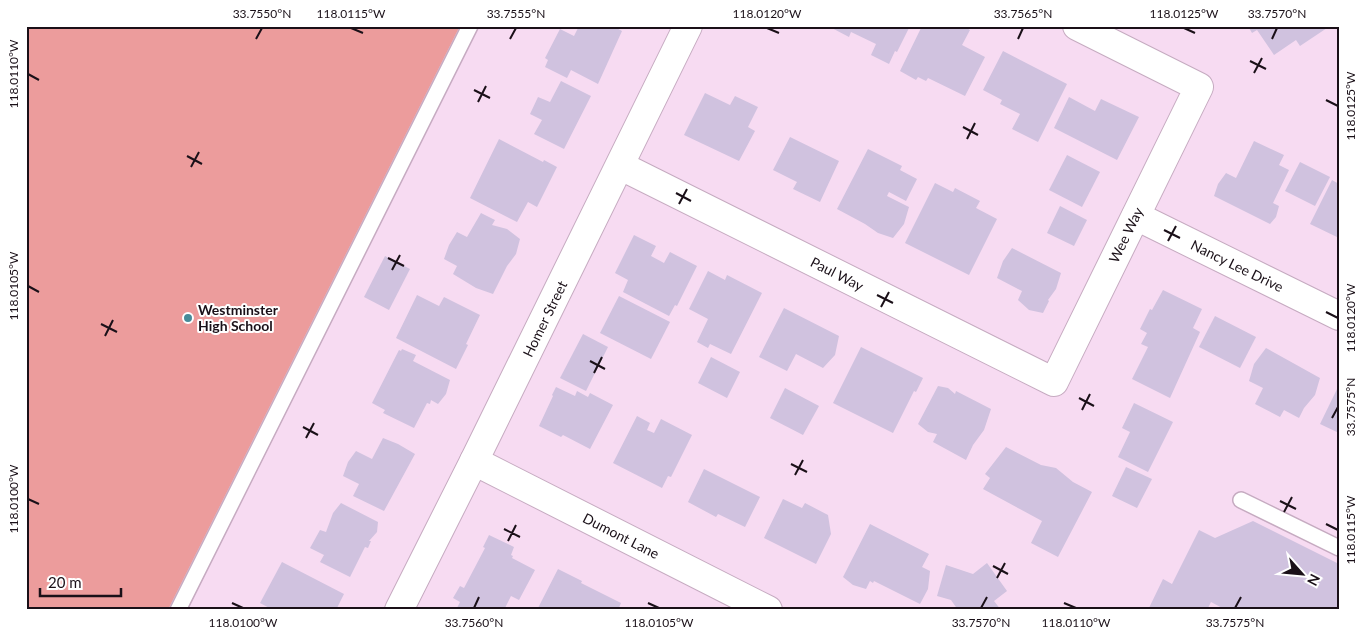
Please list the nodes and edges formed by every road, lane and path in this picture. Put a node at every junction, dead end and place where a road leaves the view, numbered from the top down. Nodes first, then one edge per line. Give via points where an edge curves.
1 (470, 26) edge
2 (688, 26) edge
3 (1076, 26) edge
4 (621, 166) junction
5 (1136, 216) junction
6 (1339, 316) edge
7 (1054, 382) joint
8 (474, 461) junction
9 (1241, 500) dead end
10 (1339, 548) edge
11 (178, 610) edge
12 (399, 610) edge
13 (768, 610) edge

1 - 11 lane
2 - 4 street, Homer Street
3 - 5 street, Wee Way via 1200,87
4 - 7 street, Paul Way
4 - 8 street, Homer Street
5 - 6 street, Nancy Lee Drive
5 - 7 street, Wee Way
8 - 12 street, Homer Street
8 - 13 street, Dumont Lane
9 - 10 lane

